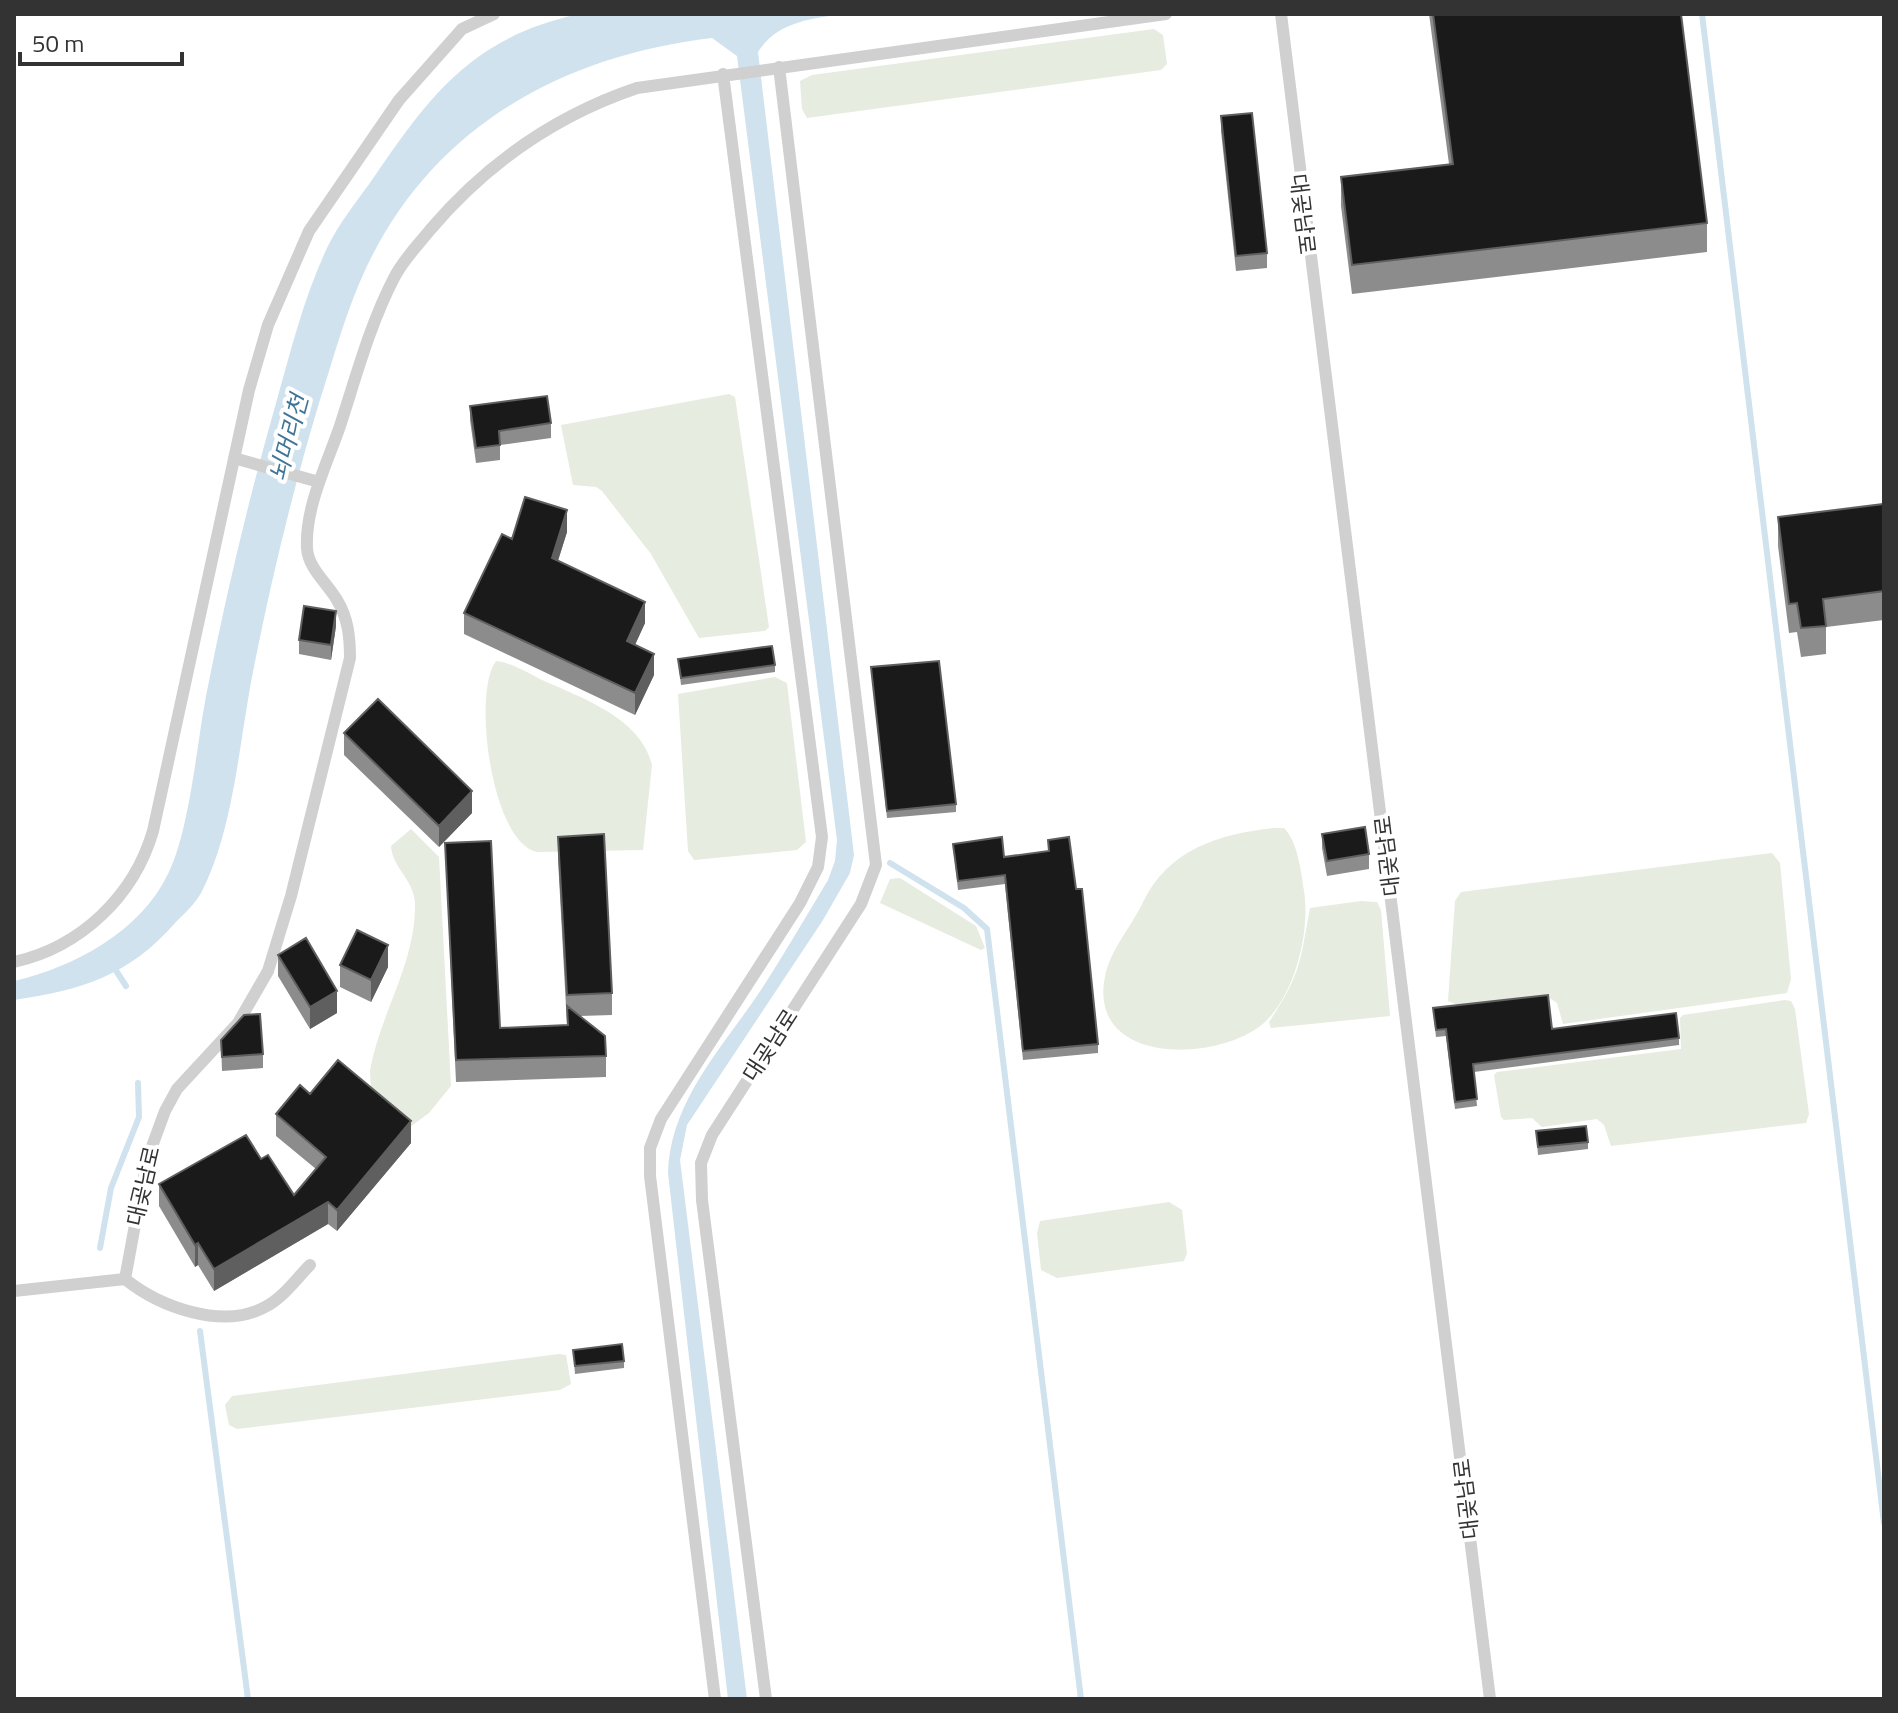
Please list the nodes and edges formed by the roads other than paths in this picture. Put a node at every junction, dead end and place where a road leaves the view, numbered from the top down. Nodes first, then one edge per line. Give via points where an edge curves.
1 (494, 14) edge
2 (1166, 14) edge
3 (1281, 14) edge
4 (779, 67) junction
5 (723, 74) junction
6 (234, 458) junction
7 (319, 482) junction
8 (14, 962) edge
9 (310, 1265) dead end
10 (125, 1279) junction
11 (14, 1291) edge
12 (715, 1699) edge
13 (766, 1699) edge
14 (1490, 1699) edge

1 - 6 lane via 462,29 399,100 309,231 268,325
2 - 4 lane, 대곶남로
3 - 14 lane, 대곶남로
4 - 5 lane, 대곶남로
4 - 13 lane, 대곶남로 via 876,865 861,904 712,1135 701,1163
5 - 7 lane, 대곶남로 via 637,88 567,116 519,146 467,190 395,276
5 - 12 lane via 822,837 818,867 800,903 661,1119 650,1148
6 - 7 lane
6 - 8 lane via 146,856 104,914 43,954
7 - 10 lane, 대곶남로 via 307,551 344,613 350,636 343,690 268,971 238,1023 177,1089 165,1111 147,1160
9 - 10 lane via 276,1300 242,1314 209,1315 168,1305
10 - 11 lane

